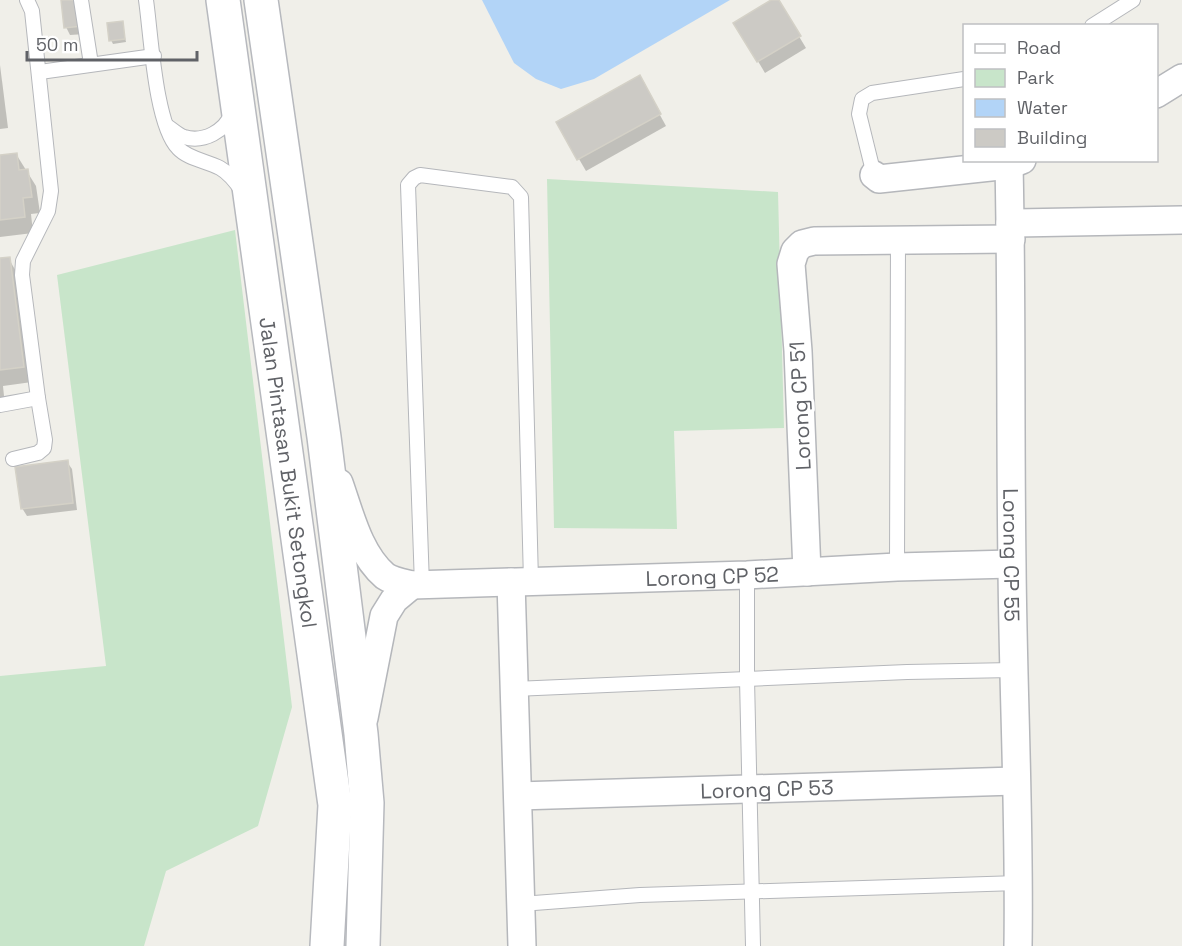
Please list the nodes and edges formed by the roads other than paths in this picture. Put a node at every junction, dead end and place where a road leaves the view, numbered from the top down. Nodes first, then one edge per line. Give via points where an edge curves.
1 (27, 0) edge
2 (81, 0) edge
3 (147, 0) edge
4 (223, 0) edge
5 (261, 0) edge
6 (1133, 0) edge
7 (1095, 24) edge
8 (154, 56) junction
9 (91, 64) junction
10 (40, 72) junction
11 (1182, 78) edge
12 (963, 79) edge
13 (1158, 93) edge
14 (237, 100) junction
15 (165, 125) junction
16 (1015, 163) edge
17 (874, 175) joint
18 (1182, 220) edge
19 (1010, 231) junction
20 (898, 239) junction
21 (256, 245) junction
22 (38, 398) junction
23 (0, 405) edge
24 (324, 437) junction
25 (13, 459) dead end
26 (1011, 564) junction
27 (897, 567) junction
28 (807, 572) junction
29 (747, 575) junction
30 (521, 582) junction
31 (417, 585) junction
32 (1013, 670) junction
33 (747, 679) junction
34 (514, 689) junction
35 (361, 734) junction
36 (1015, 781) junction
37 (749, 788) junction
38 (518, 796) junction
39 (1019, 883) junction
40 (752, 892) junction
41 (521, 904) junction
42 (327, 946) edge
43 (363, 946) edge
44 (522, 946) edge
45 (753, 946) edge
46 (1018, 946) edge

1 - 10 lane
2 - 9 lane
3 - 8 lane
4 - 14 main road, Jalan Pintasan Bukit Setongkol
5 - 24 main road, Jalan Pintasan Bukit Setongkol
6 - 7 lane
8 - 9 lane
8 - 15 lane
9 - 10 lane
10 - 22 lane via 51,191 48,211 23,261 22,275
11 - 13 street
12 - 17 lane via 872,93 862,99 859,114
14 - 15 lane via 228,124 216,133 201,138 184,137
14 - 21 main road, Jalan Pintasan Bukit Setongkol
15 - 21 lane via 178,148 221,168 246,195
16 - 17 street via 879,179
16 - 19 street, Lorong CP 55
18 - 19 street
19 - 20 street
19 - 26 street, Lorong CP 55
20 - 27 lane
20 - 28 street, Lorong CP 51 via 831,240 802,244 795,251 792,264
21 - 42 main road, Jalan Pintasan Bukit Setongkol via 335,805
22 - 23 lane
22 - 25 lane via 44,448
24 - 31 street via 352,524 374,565 387,578
24 - 35 main road, Jalan Pintasan Bukit Setongkol
26 - 27 street, Lorong CP 52
26 - 32 street, Lorong CP 55
27 - 28 street, Lorong CP 52
28 - 29 street, Lorong CP 52
29 - 30 street, Lorong CP 52
29 - 33 lane
30 - 31 street, Lorong CP 52
30 - 31 lane via 520,197 512,187 420,175 408,185
30 - 34 street
31 - 35 street via 394,600 384,616
32 - 33 lane
32 - 36 street, Lorong CP 55
33 - 34 lane
33 - 37 lane
34 - 38 street
35 - 43 main road, Jalan Pintasan Bukit Setongkol via 367,803
36 - 37 street, Lorong CP 53
36 - 39 street, Lorong CP 55
37 - 38 street, Lorong CP 53
37 - 40 lane
38 - 41 street
39 - 40 lane
39 - 46 street, Lorong CP 55
40 - 41 lane
40 - 45 lane
41 - 44 street

